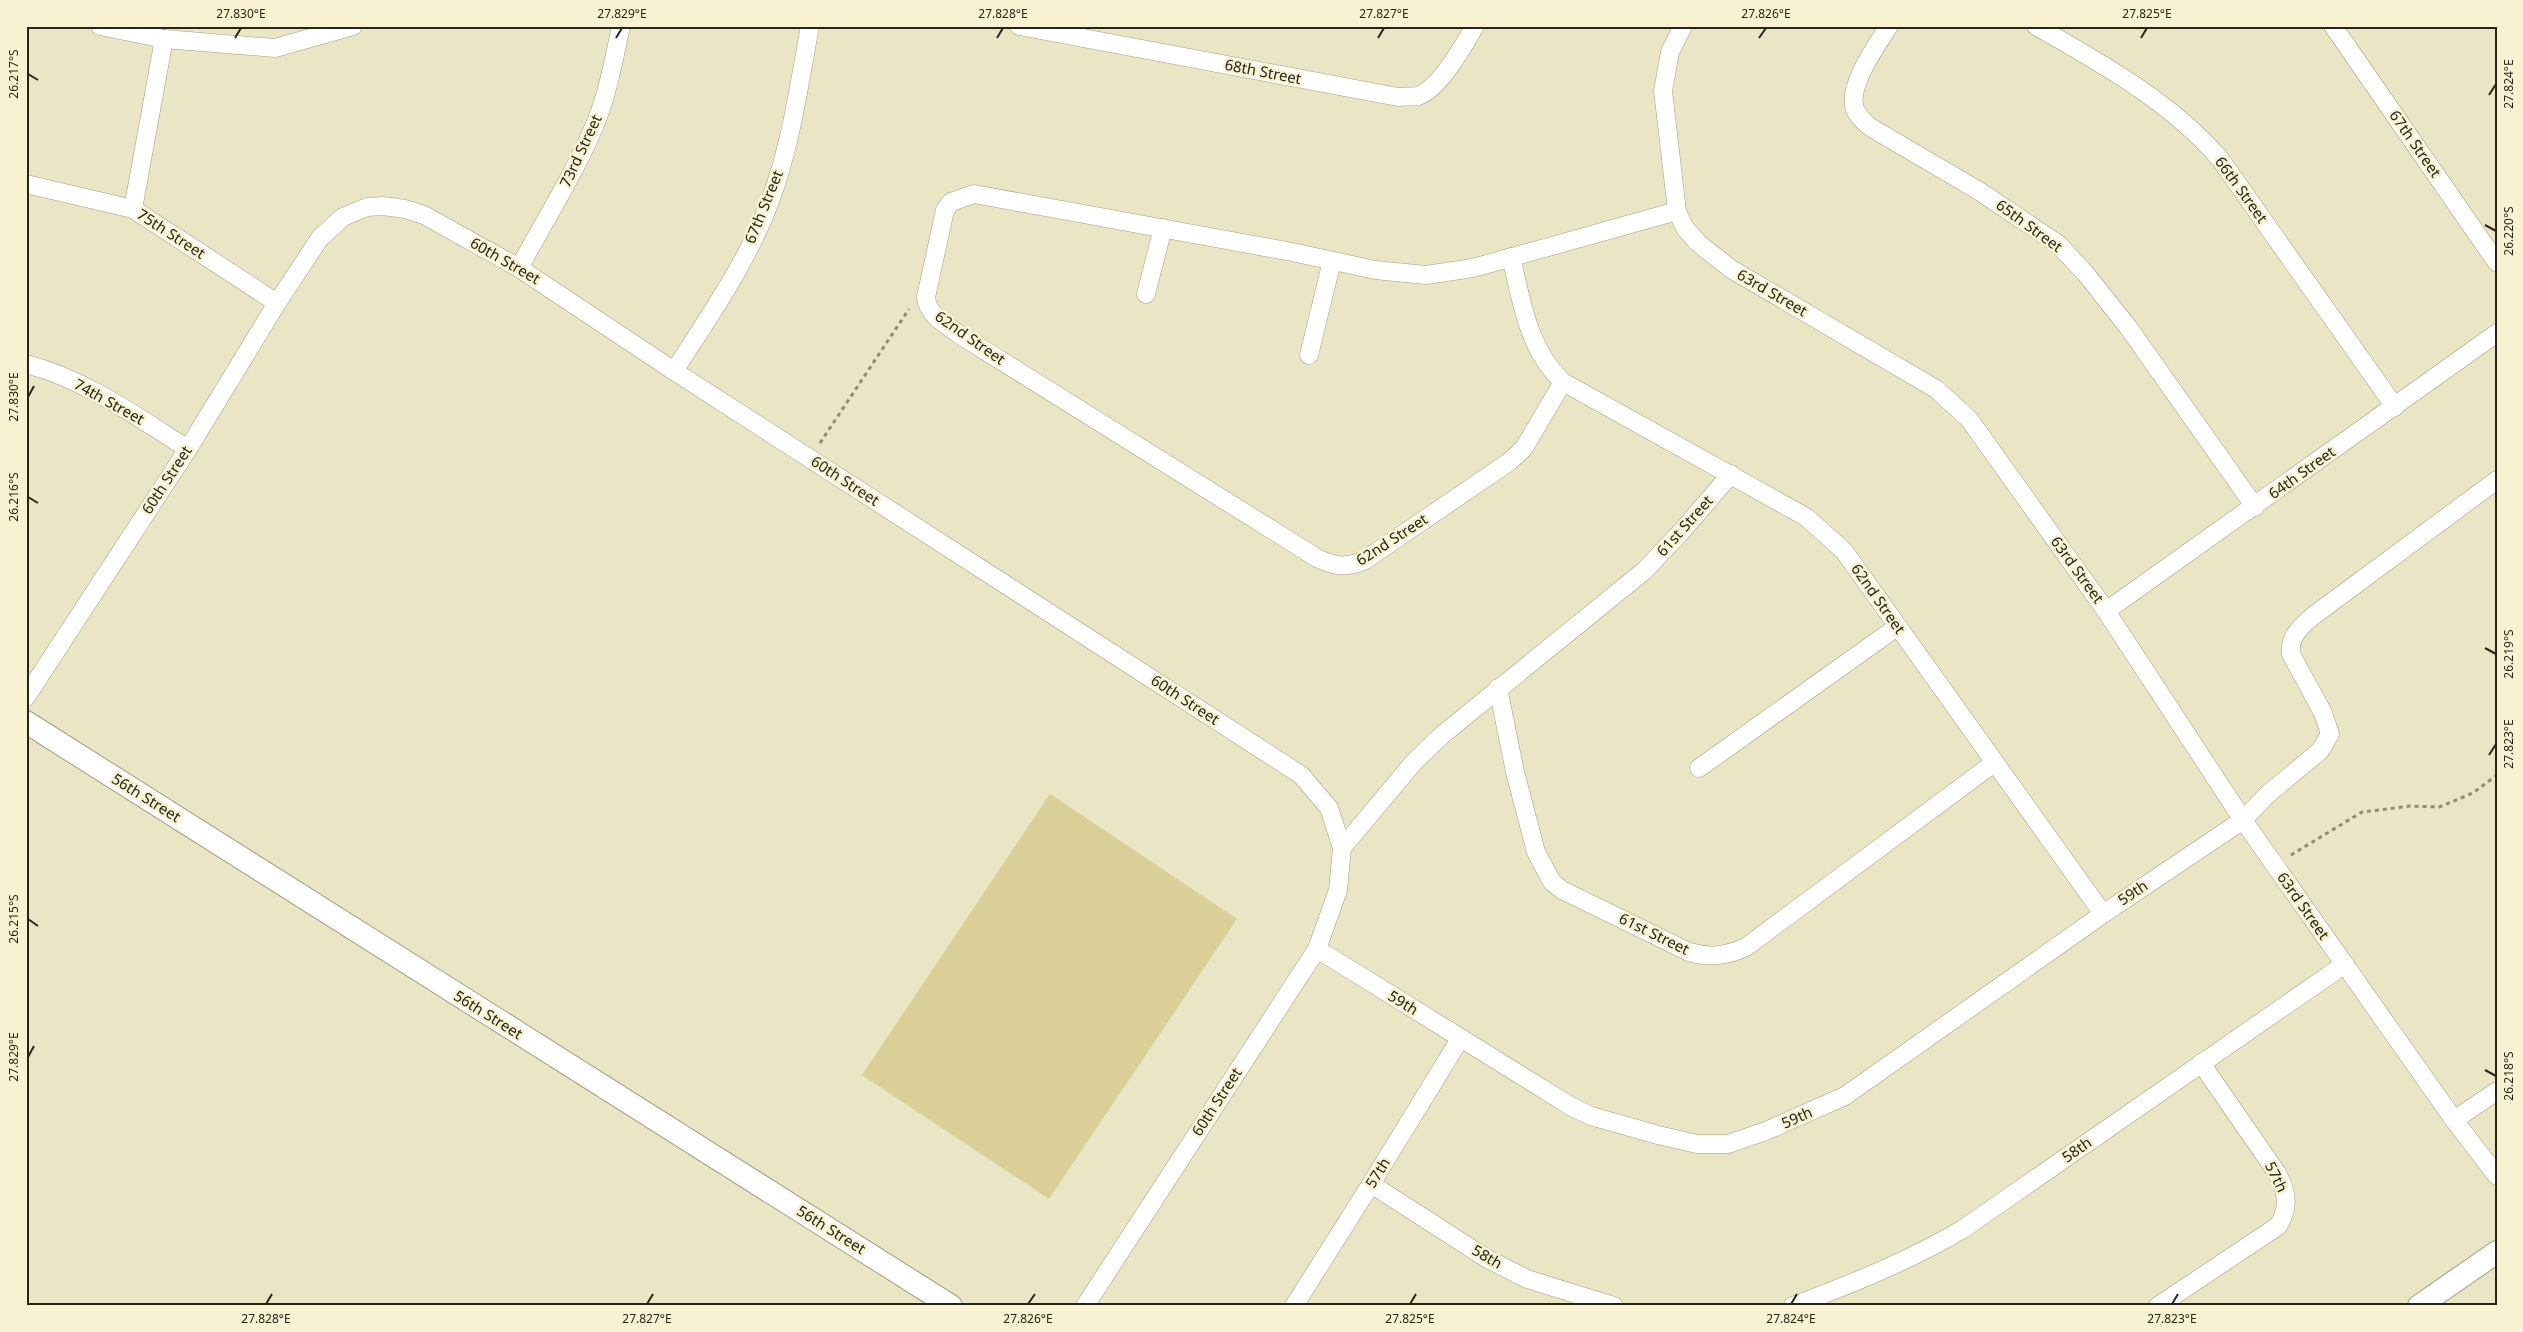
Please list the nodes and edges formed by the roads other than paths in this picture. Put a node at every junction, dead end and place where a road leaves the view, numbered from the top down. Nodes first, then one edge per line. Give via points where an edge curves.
1 (100, 26) edge
2 (353, 26) edge
3 (621, 26) edge
4 (810, 26) edge
5 (1019, 26) edge
6 (1475, 26) edge
7 (1683, 26) edge
8 (1889, 26) edge
9 (2036, 26) edge
10 (2333, 26) edge
11 (164, 38) junction
12 (26, 184) edge
13 (133, 209) junction
14 (1676, 211) junction
15 (1163, 228) junction
16 (1511, 257) junction
17 (1332, 261) junction
18 (2497, 264) edge
19 (519, 268) junction
20 (1146, 294) dead end
21 (277, 303) junction
22 (2497, 333) edge
23 (1309, 355) dead end
24 (26, 364) edge
25 (674, 371) junction
26 (1563, 382) junction
27 (2395, 407) junction
28 (188, 449) junction
29 (1731, 474) junction
30 (2497, 480) edge
31 (2255, 507) junction
32 (2106, 611) junction
33 (1897, 626) junction
34 (1498, 688) junction
35 (26, 697) edge
36 (26, 722) edge
37 (1994, 764) junction
38 (1699, 768) dead end
39 (2243, 820) junction
40 (1342, 848) junction
41 (2103, 914) junction
42 (1317, 949) junction
43 (2345, 964) junction
44 (1460, 1039) junction
45 (2201, 1063) junction
46 (2497, 1091) edge
47 (2454, 1120) junction
48 (2497, 1176) edge
49 (1372, 1184) junction
50 (2497, 1252) edge
51 (951, 1306) edge
52 (1085, 1306) edge
53 (1294, 1306) edge
54 (1614, 1306) edge
55 (1793, 1306) edge
56 (2158, 1306) edge
57 (2419, 1306) edge

1 - 11 street
2 - 11 street via 275,48
3 - 19 street, 73rd Street via 609,83 596,122
4 - 25 street, 67th Street via 785,151 770,202 745,254
5 - 6 street, 68th Street via 1398,97 1419,96 1437,82
7 - 14 street, 63rd Street via 1670,52 1663,91
8 - 31 street, 65th Street via 1864,67 1854,104 1858,115 1870,127 1979,191 2058,244 2128,327
9 - 27 street, 66th Street via 2134,85 2177,116 2204,141
10 - 18 street, 67th Street
11 - 13 street
12 - 13 street, 75th Street
13 - 21 street, 75th Street
14 - 16 street, 62nd Street
14 - 32 street, 63rd Street via 1698,243 1731,269 1910,373 1954,404 1969,419
15 - 17 street, 62nd Street
15 - 20 street
15 - 26 street, 62nd Street via 974,194 960,198 944,210 926,304 940,320 960,334 1317,558 1338,566 1352,566 1365,560 1509,462 1524,448
16 - 17 street, 62nd Street via 1456,272 1426,275 1374,270
16 - 26 street, 62nd Street via 1538,352
17 - 23 street
19 - 21 street, 60th Street via 424,215 384,206 367,207 342,217 320,238
19 - 25 street, 60th Street
21 - 28 street, 60th Street
22 - 27 street, 64th Street
24 - 28 street, 74th Street via 67,378
25 - 40 street, 60th Street via 1301,775 1329,808
26 - 29 street, 62nd Street
27 - 31 street, 64th Street
28 - 35 street, 60th Street
29 - 33 street, 62nd Street via 1806,517 1824,531 1844,551
29 - 34 street, 61st Street via 1644,571
30 - 39 street, 59th via 2313,616 2294,635 2290,644 2291,654 2324,713 2330,734 2320,751 2268,794
31 - 32 street, 64th Street
32 - 39 street, 63rd Street
33 - 37 street, 62nd Street
33 - 38 street
34 - 37 street, 61st Street via 1536,852 1552,882 1562,890 1703,956 1719,956 1746,947
34 - 40 street, 61st Street via 1414,762
36 - 51 street, 56th Street
37 - 41 street, 62nd Street
39 - 41 street, 59th
39 - 43 street, 63rd Street
40 - 42 street, 60th Street via 1338,890
41 - 44 street, 59th via 1845,1096 1728,1144 1697,1144 1591,1116
42 - 44 street, 59th
42 - 52 street, 60th Street
43 - 45 street, 58th
43 - 47 street, 63rd Street
44 - 49 street, 57th
45 - 55 street, 58th via 1956,1234 1855,1282
45 - 56 street, 57th via 2277,1173 2286,1189 2287,1204 2285,1215 2271,1232
46 - 47 street
47 - 48 street, 63rd Street
49 - 53 street, 57th
49 - 54 street, 58th via 1486,1258 1527,1279
50 - 57 street

